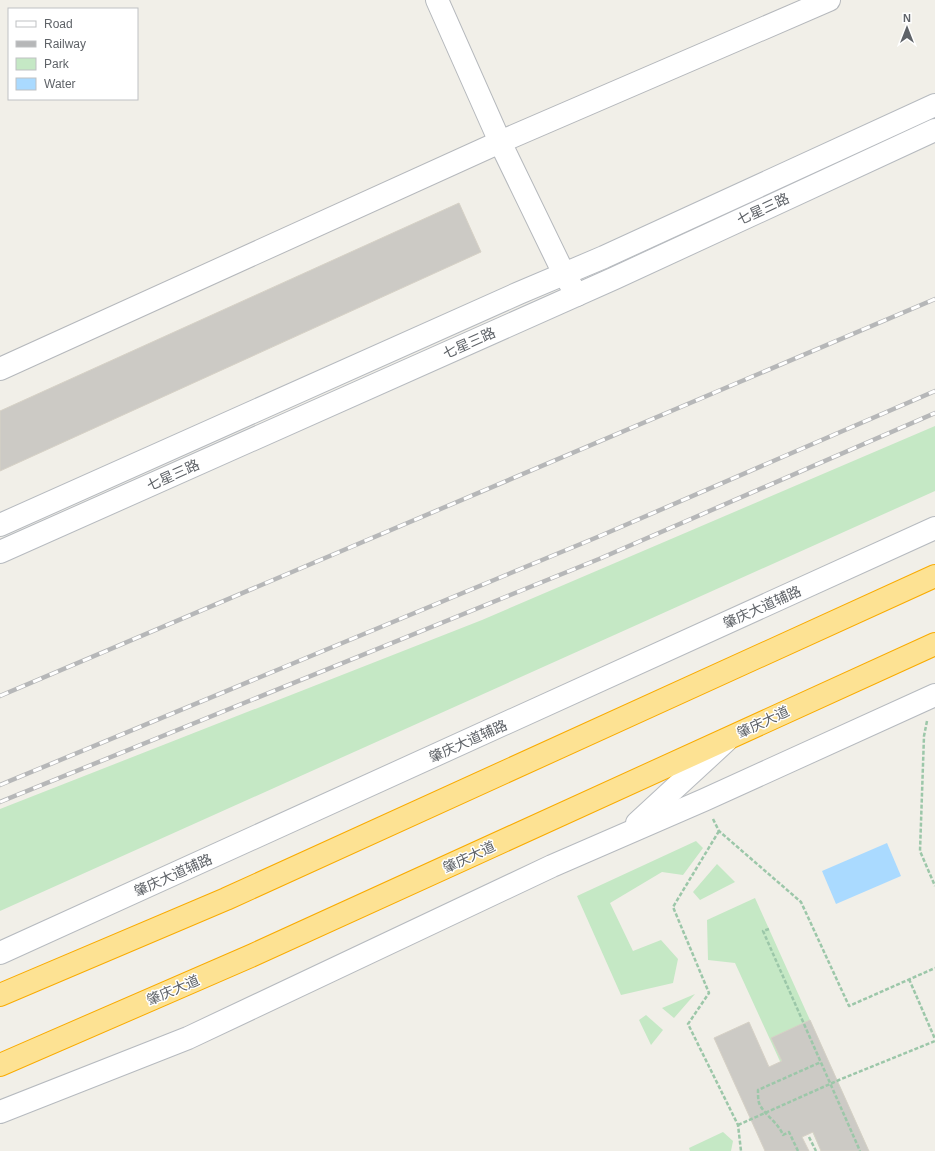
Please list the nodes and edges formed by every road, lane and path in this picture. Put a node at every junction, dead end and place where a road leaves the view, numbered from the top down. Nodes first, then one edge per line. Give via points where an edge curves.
1 (437, 0) edge
2 (829, 0) edge
3 (935, 105) edge
4 (935, 130) edge
5 (500, 142) junction
6 (564, 274) junction
7 (577, 295) junction
8 (0, 369) edge
9 (0, 525) edge
10 (935, 528) edge
11 (0, 552) edge
12 (935, 576) edge
13 (935, 644) edge
14 (935, 695) edge
15 (924, 736) dead end
16 (730, 738) junction
17 (624, 835) junction
18 (935, 886) edge
19 (769, 929) dead end
20 (0, 953) edge
21 (935, 968) edge
22 (909, 979) junction
23 (0, 995) edge
24 (935, 1040) edge
25 (821, 1062) junction
26 (0, 1065) edge
27 (0, 1112) edge
28 (738, 1125) junction
29 (809, 1137) dead end
30 (741, 1151) edge
31 (798, 1151) edge
32 (816, 1151) edge
33 (860, 1151) edge

1 - 5 street
2 - 5 street
3 - 6 street, 七星三路
4 - 7 street, 七星三路
5 - 6 street
5 - 8 street
6 - 7 street
6 - 9 street, 七星三路
7 - 11 street, 七星三路
10 - 20 street, 肇庆大道辅路
12 - 23 highway via 226,899
13 - 16 highway, 肇庆大道
14 - 17 street
15 - 18 path via 920,851
16 - 17 street
16 - 26 highway, 肇庆大道 via 253,955
17 - 27 street via 552,866 188,1038
19 - 25 path via 763,931
21 - 22 path
22 - 24 path
22 - 28 path via 849,1006 801,902 719,830 673,907 709,993 688,1024
24 - 28 path
25 - 31 path via 758,1090 759,1102 767,1115 784,1134 789,1132
25 - 33 path
28 - 30 path
29 - 32 path

